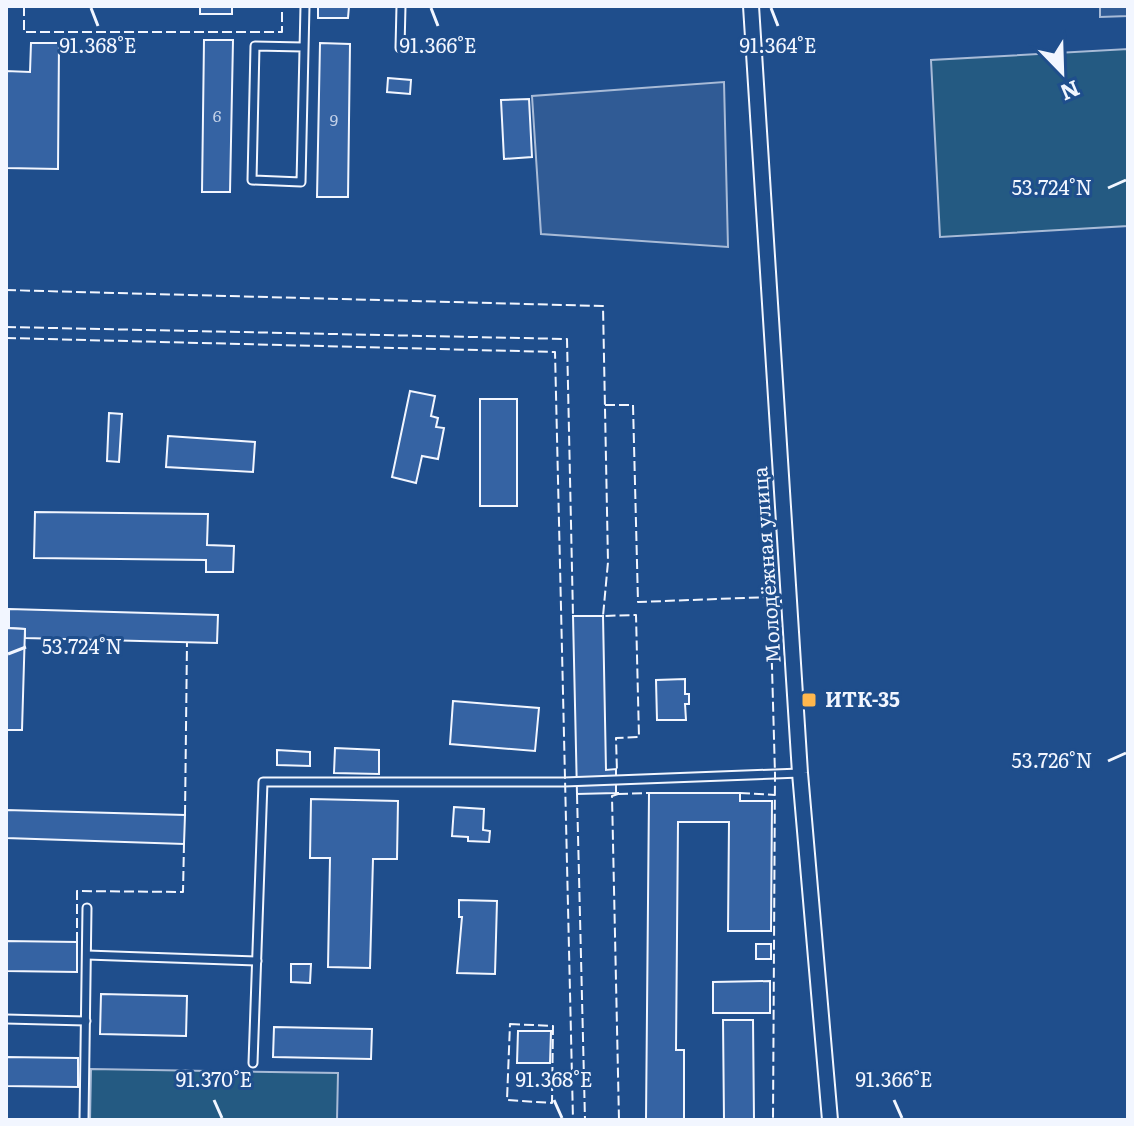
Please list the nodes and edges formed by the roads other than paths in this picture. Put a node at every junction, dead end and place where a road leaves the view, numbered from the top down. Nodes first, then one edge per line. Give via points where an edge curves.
1 (305, 6) edge
2 (401, 6) edge
3 (751, 6) edge
4 (303, 47) junction
5 (400, 48) dead end
6 (800, 773) junction
7 (87, 908) dead end
8 (87, 955) junction
9 (257, 961) junction
10 (6, 1019) edge
11 (86, 1021) junction
12 (253, 1063) dead end
13 (84, 1120) edge
14 (830, 1120) edge

1 - 4 lane
2 - 5 lane
3 - 6 street, Молодёжная улица
4 - 4 lane via 301,182 252,180 255,46
6 - 9 lane via 564,782 263,782
6 - 14 street, Молодёжная улица
7 - 8 lane
8 - 9 lane
8 - 11 lane
9 - 12 lane
10 - 11 lane
11 - 13 lane

